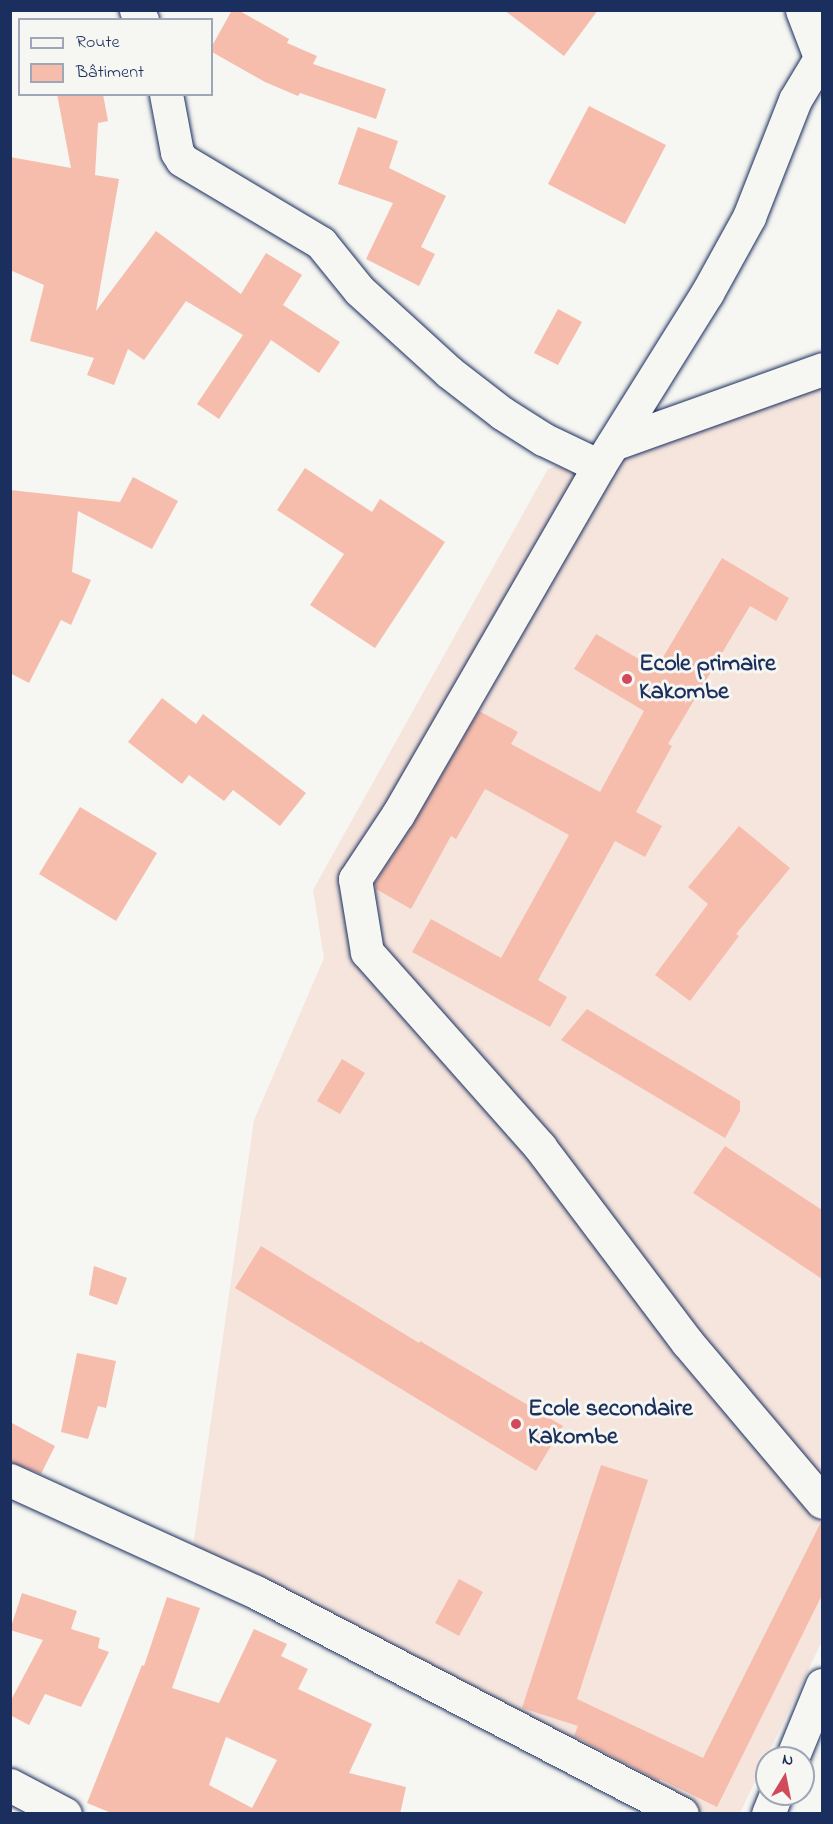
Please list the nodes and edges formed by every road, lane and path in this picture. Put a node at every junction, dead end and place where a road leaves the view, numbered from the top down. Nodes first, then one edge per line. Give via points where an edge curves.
1 (802, 10) edge
2 (822, 58) edge
3 (166, 96) edge
4 (822, 369) edge
5 (606, 455) junction
6 (10, 1480) edge
7 (822, 1502) edge
8 (822, 1685) edge
9 (797, 1746) edge
10 (10, 1785) edge
11 (65, 1814) edge
12 (682, 1814) edge

1 - 2 street
2 - 5 street via 795,100 749,217 707,293
3 - 5 street via 182,160 321,243 359,290 449,372 502,413 543,439
4 - 5 street
5 - 7 street via 398,814 356,879 367,952 540,1147 687,1342
6 - 12 street via 256,1592
8 - 9 street
10 - 11 street

